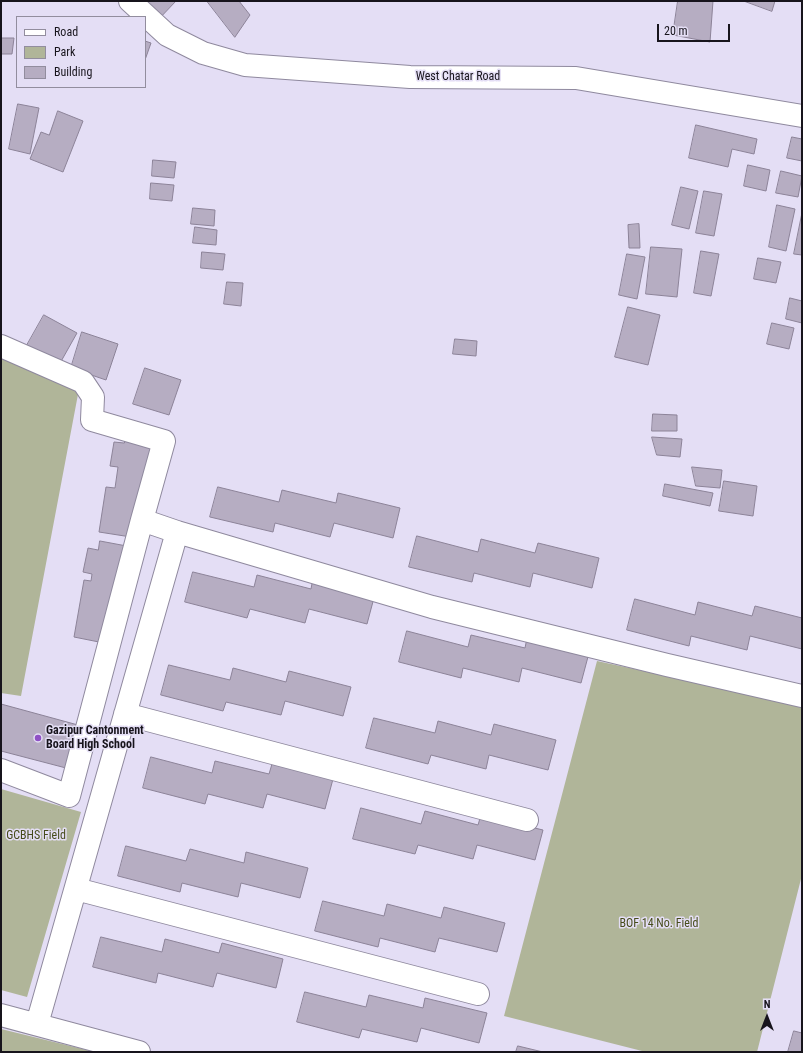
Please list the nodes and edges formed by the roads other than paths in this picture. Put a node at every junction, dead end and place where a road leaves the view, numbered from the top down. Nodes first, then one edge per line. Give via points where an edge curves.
1 (130, 1) edge
2 (802, 116) edge
3 (1, 346) edge
4 (142, 520) junction
5 (177, 532) junction
6 (802, 696) edge
7 (125, 714) junction
8 (1, 770) edge
9 (527, 820) dead end
10 (76, 889) junction
11 (478, 994) dead end
12 (1, 1015) edge
13 (37, 1024) junction
14 (139, 1052) edge

1 - 2 street, West Chatar Road via 167,35 203,53 245,65 410,77 576,78
3 - 4 street via 83,382 93,398 92,420 164,441
4 - 5 street
4 - 8 street via 69,796
5 - 6 street via 432,607
5 - 7 street
7 - 9 street
7 - 10 street
10 - 11 street
10 - 13 street
12 - 13 street
13 - 14 street

